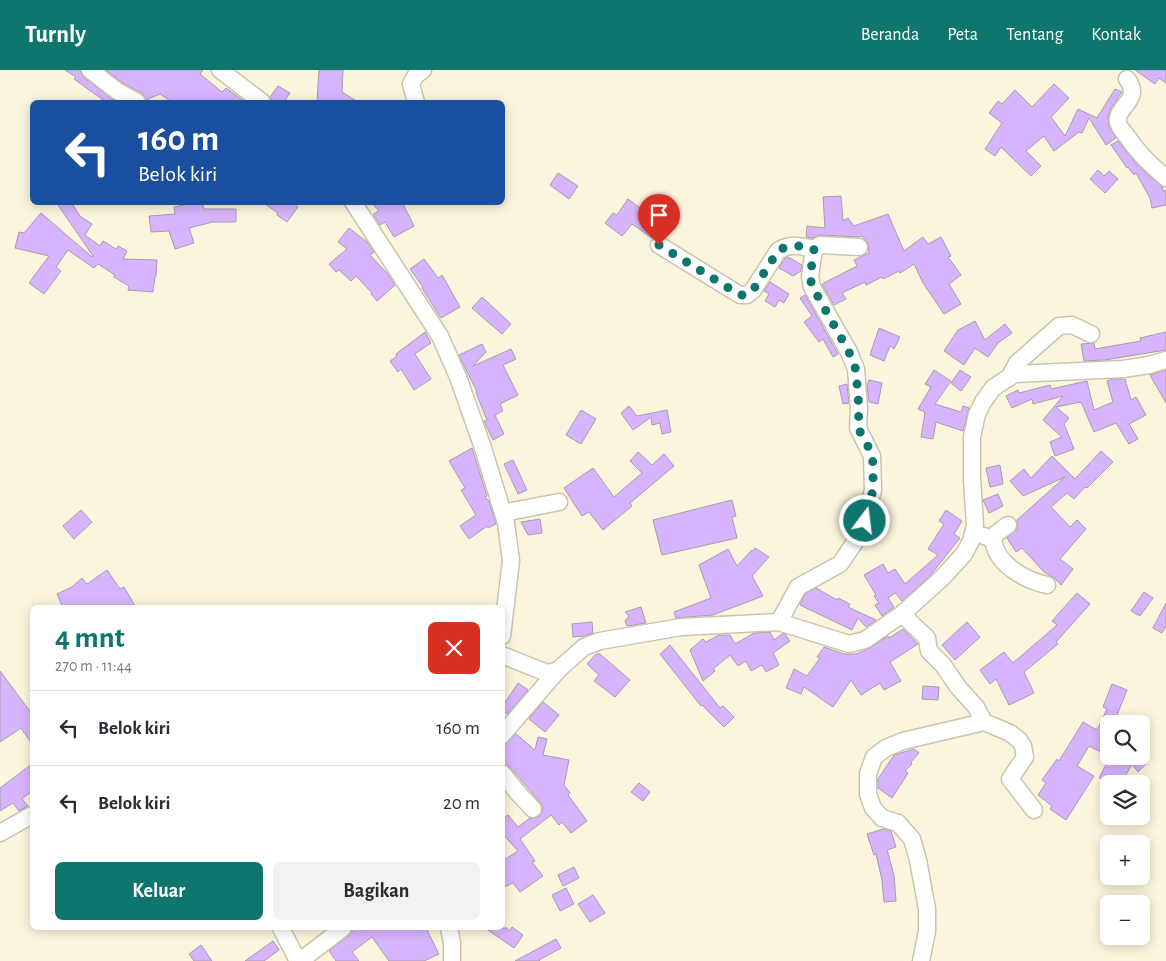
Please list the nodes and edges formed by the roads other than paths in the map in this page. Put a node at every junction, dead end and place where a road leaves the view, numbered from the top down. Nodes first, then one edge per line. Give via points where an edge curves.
1 (90, 70) edge
2 (220, 70) edge
3 (423, 70) edge
4 (1127, 79) dead end
5 (133, 100) edge
6 (259, 100) edge
7 (415, 100) edge
8 (1166, 178) edge
9 (355, 205) edge
10 (659, 245) dead end
11 (860, 247) dead end
12 (814, 249) junction
13 (1091, 334) dead end
14 (1166, 360) edge
15 (1009, 378) junction
16 (559, 502) dead end
17 (503, 513) junction
18 (1008, 525) dead end
19 (974, 533) junction
20 (993, 539) junction
21 (1047, 585) dead end
22 (505, 611) edge
23 (902, 614) junction
24 (779, 622) junction
25 (505, 656) edge
26 (558, 670) junction
27 (984, 722) junction
28 (505, 732) edge
29 (505, 777) edge
30 (534, 810) dead end
31 (1034, 810) dead end
32 (30, 817) edge
33 (0, 833) edge
34 (281, 930) edge
35 (340, 930) edge
36 (449, 930) edge
37 (299, 961) edge
38 (452, 961) edge
39 (921, 961) edge

1 - 5 street
2 - 6 street
3 - 7 street via 411,84
4 - 8 street via 1132,94 1118,122 1137,151
9 - 17 street via 440,336 458,377
10 - 12 street via 740,295 747,295 753,290 778,251 784,247 792,245
11 - 12 street via 820,245
12 - 24 street via 812,286 856,370 858,428 872,456 873,490 856,542 840,564 798,587
13 - 15 street via 1072,325 1059,326 1017,363
14 - 15 street via 1124,369 1014,374
15 - 19 street via 993,388 977,414 972,437
16 - 17 street
17 - 22 street via 511,561
18 - 20 street
19 - 20 street
19 - 23 street via 964,554
20 - 21 street via 998,553 1017,573
23 - 24 street via 865,640 849,644
23 - 27 street via 927,638 929,651
24 - 26 street via 680,627 600,641 584,647
25 - 26 street via 545,672
26 - 28 street
27 - 31 street via 1013,735 1021,743 1025,757 1010,779
27 - 39 street via 903,740 874,757 868,774 868,794 873,808 882,818 898,823 912,839 918,860 927,909 927,931
29 - 30 street
32 - 33 street
34 - 37 street
35 - 37 street
36 - 38 street

